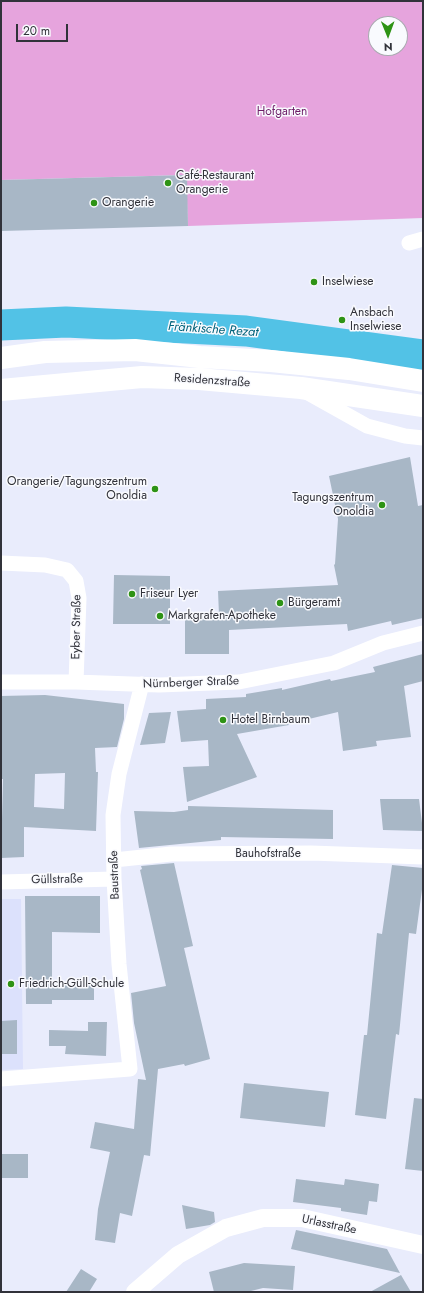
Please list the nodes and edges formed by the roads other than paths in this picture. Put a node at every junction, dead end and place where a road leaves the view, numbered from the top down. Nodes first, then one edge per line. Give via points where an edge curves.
1 (1, 358) edge
2 (423, 381) edge
3 (301, 388) junction
4 (1, 390) edge
5 (423, 406) edge
6 (423, 438) edge
7 (1, 563) edge
8 (423, 633) edge
9 (1, 682) edge
10 (76, 682) junction
11 (142, 684) junction
12 (423, 857) edge
13 (114, 860) junction
14 (114, 879) junction
15 (1, 882) edge
16 (1, 1079) edge
17 (423, 1245) edge
18 (135, 1292) edge

1 - 2 main road, Residenzstraße via 45,352 135,350 349,369
3 - 4 main road, Residenzstraße via 200,379 142,377
3 - 5 main road, Residenzstraße
3 - 6 street via 367,426
7 - 10 street, Eyber Straße via 45,565 67,570 76,582 79,598
8 - 11 street, Nürnberger Straße via 383,643 334,663 239,682
9 - 10 street, Nürnberger Straße
10 - 11 street, Nürnberger Straße
11 - 13 street, Baustraße via 119,774 113,815
12 - 13 street, Bauhofstraße via 311,853 171,854
13 - 14 street, Baustraße
14 - 15 street, Güllstraße
14 - 16 street, Baustraße via 119,964 130,1069
17 - 18 street, Urlasstraße via 302,1218 263,1218 226,1228 178,1255

